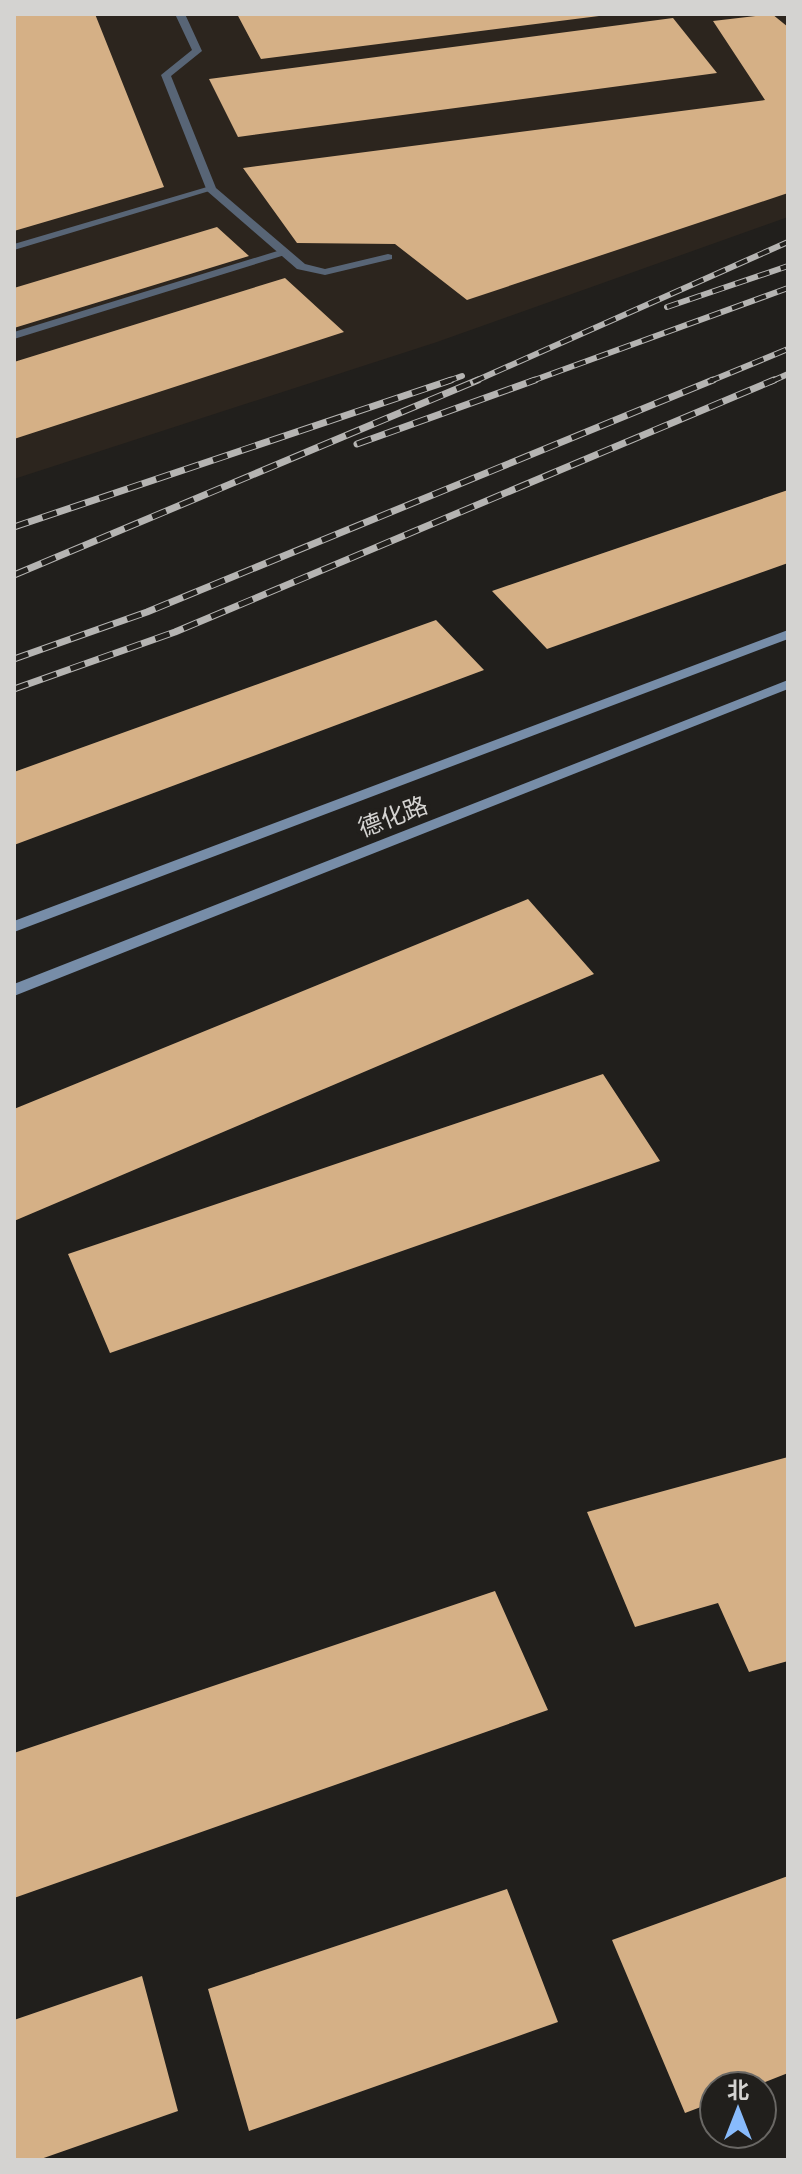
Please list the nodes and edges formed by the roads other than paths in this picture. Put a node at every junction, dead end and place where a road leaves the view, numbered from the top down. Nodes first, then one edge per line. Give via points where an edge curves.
1 (180, 14) edge
2 (211, 189) junction
3 (14, 247) edge
4 (284, 252) junction
5 (388, 257) dead end
6 (14, 336) edge
7 (788, 634) edge
8 (788, 684) edge
9 (14, 927) edge
10 (14, 990) edge

1 - 2 street via 197,51 166,75
2 - 3 street
2 - 4 street
4 - 5 street via 301,267 325,272
4 - 6 street
7 - 9 main road, 德化路
8 - 10 main road, 德化路

